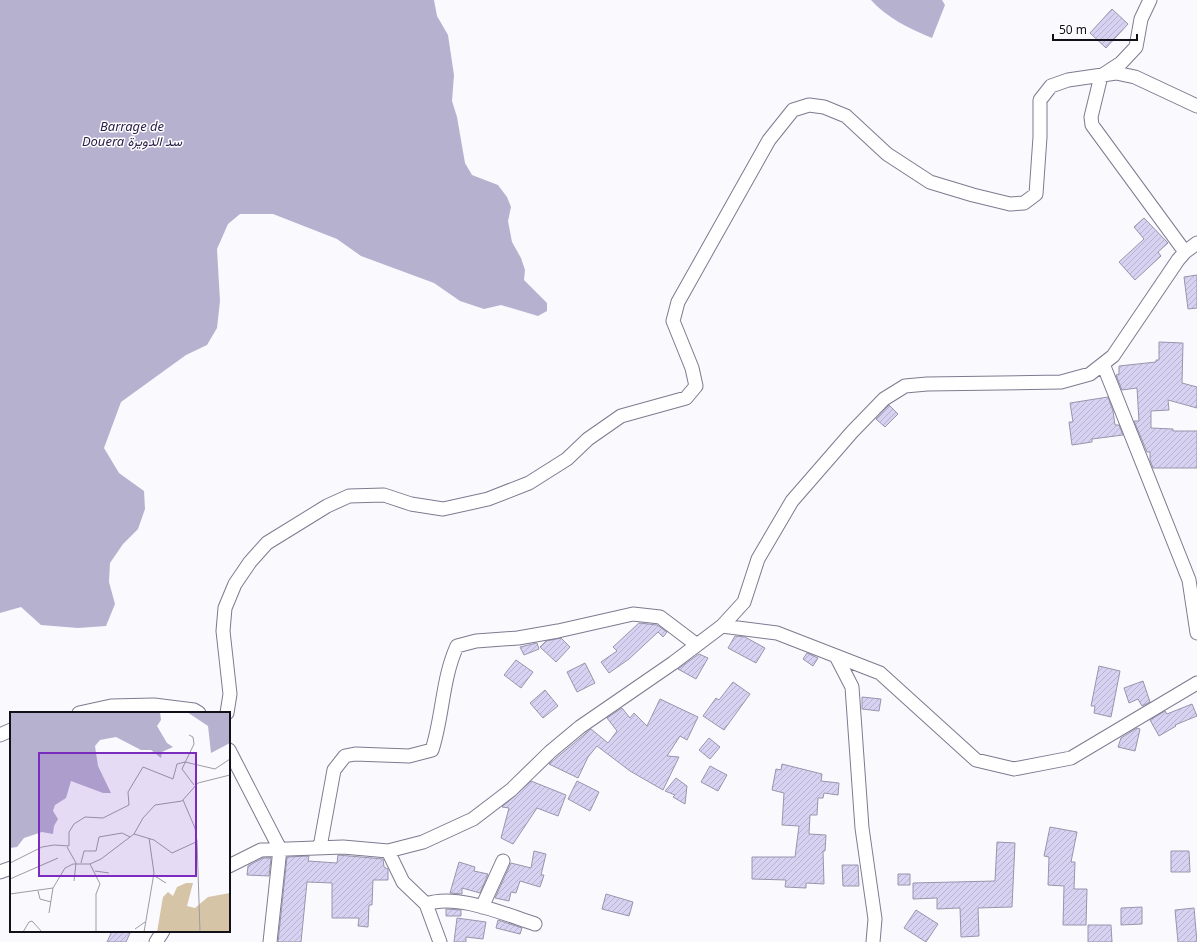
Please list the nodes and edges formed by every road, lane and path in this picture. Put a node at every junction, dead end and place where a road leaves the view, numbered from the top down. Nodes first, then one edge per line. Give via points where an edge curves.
1 (1150, 0) edge
2 (1101, 76) junction
3 (1197, 106) edge
4 (1197, 243) edge
5 (1185, 252) junction
6 (1103, 364) junction
7 (722, 626) junction
8 (1197, 633) edge
9 (697, 645) junction
10 (836, 656) junction
11 (1197, 684) edge
12 (84, 712) edge
13 (197, 712) edge
14 (227, 712) edge
15 (10, 730) edge
16 (0, 735) edge
17 (230, 752) edge
18 (320, 847) junction
19 (280, 849) junction
20 (388, 851) junction
21 (503, 861) dead end
22 (230, 865) edge
23 (10, 868) edge
24 (0, 872) edge
25 (426, 904) junction
26 (482, 907) junction
27 (535, 924) dead end
28 (162, 932) edge
29 (875, 941) edge
30 (156, 942) edge
31 (270, 942) edge
32 (440, 942) edge

1 - 2 street via 1141,19 1136,48 1121,63
2 - 3 street via 1116,73 1135,77
2 - 5 street via 1091,117 1092,125
2 - 14 street via 1068,80 1051,86 1040,100 1036,194 1024,203 1010,204 930,182 887,154 846,116 824,107 809,105 793,110 769,140 678,302 672,321 692,368 696,386 686,398 621,416 588,439 567,459 529,484 488,499 443,509 411,504 384,495 349,496 327,506 267,543 235,584 225,608 223,631 230,694
4 - 5 street
5 - 6 street via 1113,356
6 - 7 street via 1090,374 1061,382 905,386 884,399 792,501 758,559 744,602
6 - 8 street via 1189,580
7 - 9 street
7 - 10 street via 777,633
9 - 18 street via 660,617 633,614 558,631 518,638 476,641 457,646 449,664 438,733 432,750 409,756 345,756 334,770
9 - 20 street via 580,727 511,790 473,819 423,842
10 - 11 street via 880,673 976,760 1014,769 1071,758
10 - 29 street via 852,687 862,828 875,919
12 - 13 street via 111,706 147,706
15 - 16 street
17 - 19 street
18 - 19 street
18 - 20 street
19 - 22 street via 260,850
19 - 31 street
20 - 25 street via 403,882
21 - 26 street
23 - 24 street
25 - 26 street via 434,901 454,901
25 - 32 street
26 - 27 street
28 - 30 street

